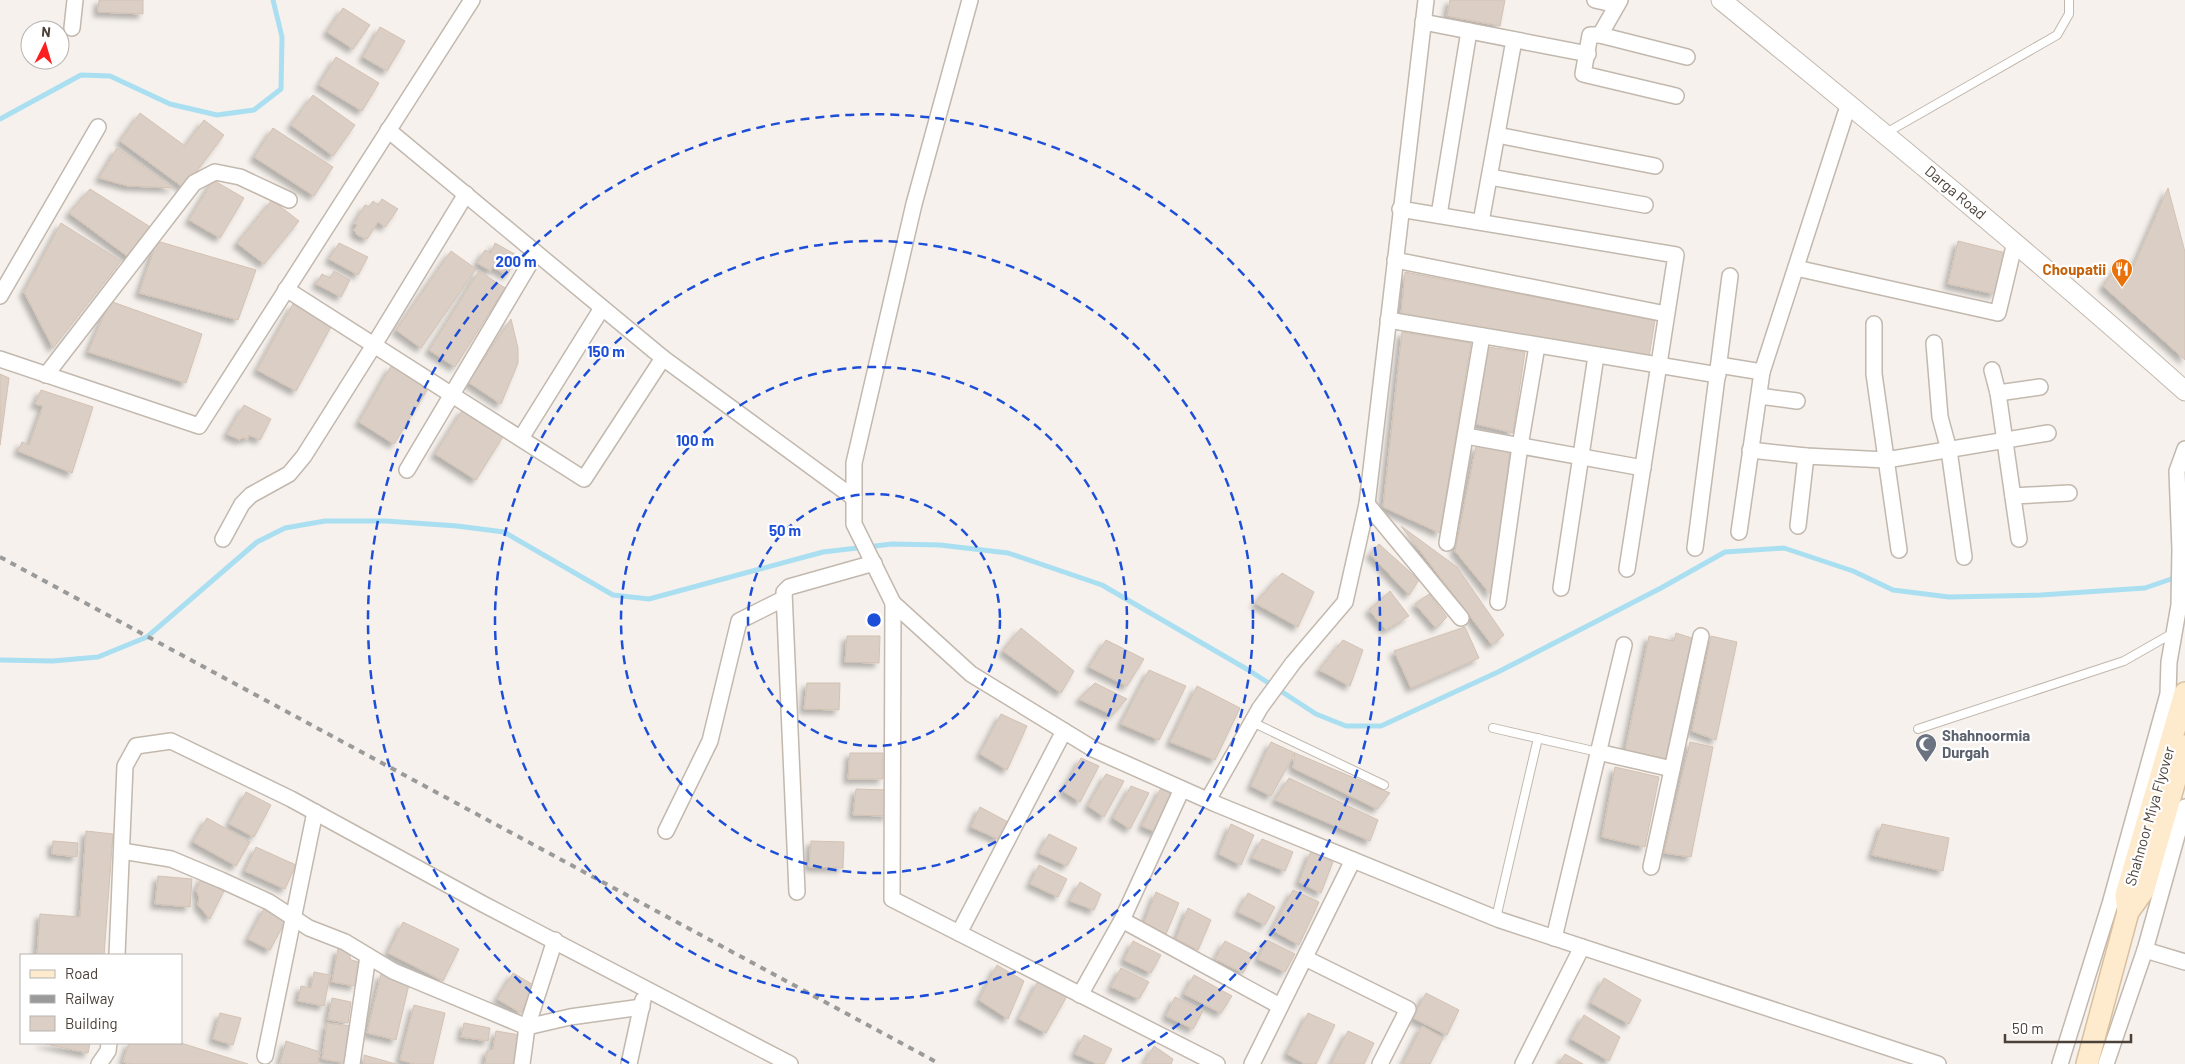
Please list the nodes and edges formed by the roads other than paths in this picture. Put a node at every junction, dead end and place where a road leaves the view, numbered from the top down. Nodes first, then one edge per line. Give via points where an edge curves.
1 (75, 0) edge
2 (970, 0) edge
3 (1426, 0) edge
4 (1596, 0) edge
5 (1721, 0) edge
6 (2069, 0) edge
7 (467, 2) edge
8 (1618, 2) edge
9 (1423, 22) junction
10 (72, 28) dead end
11 (1469, 31) junction
12 (1600, 35) junction
13 (1514, 40) junction
14 (1588, 54) junction
15 (1687, 57) dead end
16 (1676, 96) dead end
17 (1849, 103) junction
18 (98, 127) dead end
19 (388, 130) junction
20 (1885, 133) junction
21 (1497, 135) junction
22 (1655, 166) dead end
23 (1490, 177) junction
24 (466, 194) junction
25 (289, 200) dead end
26 (1645, 205) dead end
27 (1400, 209) junction
28 (1439, 215) junction
29 (1481, 222) junction
30 (2015, 242) junction
31 (536, 253) junction
32 (1395, 260) junction
33 (1796, 268) junction
34 (1730, 276) dead end
35 (286, 289) junction
36 (0, 296) edge
37 (602, 308) junction
38 (1666, 314) junction
39 (1388, 320) junction
40 (1874, 324) dead end
41 (1482, 336) junction
42 (1934, 343) dead end
43 (374, 345) junction
44 (1537, 346) junction
45 (1596, 356) junction
46 (663, 358) junction
47 (0, 359) edge
48 (1659, 367) junction
49 (1718, 370) junction
50 (1992, 370) dead end
51 (1762, 372) junction
52 (46, 375) junction
53 (2040, 387) dead end
54 (2185, 391) edge
55 (1998, 393) junction
56 (452, 395) junction
57 (1759, 396) junction
58 (1796, 401) dead end
59 (2048, 433) dead end
60 (1466, 436) junction
61 (520, 438) junction
62 (2006, 442) junction
63 (1520, 446) junction
64 (2185, 449) edge
65 (1750, 450) junction
66 (1949, 450) junction
67 (1806, 456) junction
68 (1581, 457) junction
69 (1886, 460) junction
70 (1643, 468) junction
71 (408, 470) dead end
72 (2069, 493) dead end
73 (2013, 496) junction
74 (854, 498) junction
75 (1367, 504) junction
76 (1798, 526) dead end
77 (1739, 532) dead end
78 (223, 539) dead end
79 (2019, 539) dead end
80 (1447, 542) dead end
81 (1695, 548) dead end
82 (1899, 550) dead end
83 (1964, 557) dead end
84 (873, 560) junction
85 (1627, 569) dead end
86 (1561, 588) dead end
87 (783, 599) junction
88 (1498, 602) dead end
89 (893, 603) junction
90 (1461, 618) dead end
91 (2174, 632) junction
92 (1701, 636) dead end
93 (1624, 645) dead end
94 (2185, 693) edge
95 (1252, 722) junction
96 (1493, 728) dead end
97 (1918, 729) dead end
98 (1064, 731) junction
99 (1538, 738) junction
100 (2185, 746) edge
101 (1598, 752) junction
102 (1672, 769) junction
103 (1384, 784) dead end
104 (1182, 789) junction
105 (1208, 800) junction
106 (2185, 807) edge
107 (315, 812) junction
108 (666, 831) dead end
109 (122, 851) junction
110 (1353, 860) junction
111 (1651, 868) dead end
112 (797, 892) dead end
113 (2128, 912) junction
114 (294, 918) junction
115 (1496, 918) junction
116 (1122, 920) junction
117 (959, 933) junction
118 (1554, 938) junction
119 (554, 940) junction
120 (1582, 947) junction
121 (2145, 950) junction
122 (117, 954) edge
123 (368, 956) junction
124 (1305, 958) junction
125 (2185, 962) edge
126 (646, 988) junction
127 (1080, 995) junction
128 (1280, 1006) junction
129 (642, 1007) junction
130 (527, 1027) junction
131 (109, 1044) edge
132 (265, 1056) dead end
133 (1909, 1060) edge
134 (631, 1062) edge
135 (99, 1064) edge
136 (352, 1064) edge
137 (522, 1064) edge
138 (790, 1064) edge
139 (1217, 1064) edge
140 (1252, 1064) edge
141 (1380, 1064) edge
142 (1523, 1064) edge
143 (1938, 1064) edge
144 (2060, 1064) edge
145 (2086, 1064) edge
146 (2106, 1064) edge

1 - 10 street
2 - 74 street via 907,233 854,463
3 - 9 street
4 - 8 street
5 - 17 street, Darga Road
6 - 20 lane via 2069,14 2057,35
7 - 19 street
8 - 12 street
9 - 11 street
9 - 27 street
11 - 13 street
11 - 28 street
12 - 14 street via 1590,35
12 - 15 street
13 - 14 street
13 - 21 street
14 - 16 street via 1583,74
17 - 20 street, Darga Road
17 - 33 street
18 - 36 street
19 - 24 street
19 - 35 street
20 - 30 street, Darga Road
21 - 22 street
21 - 23 street
23 - 26 street
23 - 29 street
24 - 31 street
24 - 43 street
25 - 52 street via 240,177 215,172 194,183
27 - 28 street
27 - 32 street
28 - 29 street
29 - 38 street via 1676,255
30 - 33 street via 1998,313
30 - 54 street, Darga Road
31 - 37 street
31 - 56 street
32 - 38 street
32 - 39 street
33 - 51 street
34 - 49 street
35 - 43 street
35 - 52 street via 199,426
37 - 46 street
37 - 61 street
38 - 48 street
39 - 41 street
39 - 75 street
40 - 69 street via 1874,374
41 - 44 street
41 - 60 street
42 - 66 street via 1940,417
43 - 56 street
43 - 78 street via 297,465 242,504
44 - 45 street
44 - 63 street
45 - 48 street
45 - 68 street
46 - 61 street via 584,479
46 - 74 street
47 - 52 street
48 - 49 street
48 - 70 street
49 - 51 street
49 - 81 street
50 - 55 street
51 - 57 street
53 - 55 street
55 - 62 street
56 - 61 street
56 - 71 street
57 - 58 street
57 - 65 street
59 - 62 street
60 - 63 street
60 - 80 street
62 - 66 street
62 - 73 street
63 - 68 street
63 - 88 street
64 - 91 street via 2177,472 2180,549
65 - 67 street
65 - 77 street
66 - 69 street
66 - 83 street
67 - 69 street
67 - 76 street
68 - 70 street
68 - 86 street
69 - 82 street
70 - 85 street
72 - 73 street
73 - 79 street
74 - 84 street via 854,524
75 - 90 street
75 - 95 street via 1344,602 1293,663
84 - 87 street via 788,587
84 - 89 street
87 - 108 street via 739,621 710,741
87 - 112 street
89 - 98 street via 971,674
89 - 117 street via 892,899
91 - 97 lane via 2124,661
91 - 144 street via 2168,694 2110,904
92 - 102 street
93 - 101 street
94 - 113 main road, Shahnoor Miya Flyover via 2126,895
95 - 103 lane
95 - 105 street
96 - 99 lane
98 - 104 street via 1095,750
98 - 117 street
99 - 101 lane
99 - 115 lane
100 - 113 main road, Shahnoor Miya Flyover via 2143,891
101 - 102 street
101 - 118 street
102 - 111 street
104 - 105 street
104 - 116 street
105 - 110 street
106 - 121 street
107 - 109 street via 171,740 136,746 125,766
107 - 114 street
107 - 119 street
109 - 114 street via 170,859 269,902
109 - 122 street
110 - 115 street
110 - 124 street
113 - 145 main road, Shahnoor Miya Flyover
114 - 123 street
114 - 132 street
115 - 118 street
116 - 127 street
116 - 128 street
117 - 127 street
118 - 120 street
119 - 126 street
119 - 130 street
120 - 133 street
120 - 142 street
121 - 125 street
121 - 146 street
123 - 130 street via 393,971
123 - 136 street
124 - 128 street
124 - 141 street via 1408,1009
126 - 129 street
126 - 138 street
127 - 139 street
128 - 140 street
129 - 130 street
129 - 134 street
130 - 137 street
131 - 135 street
133 - 143 street

